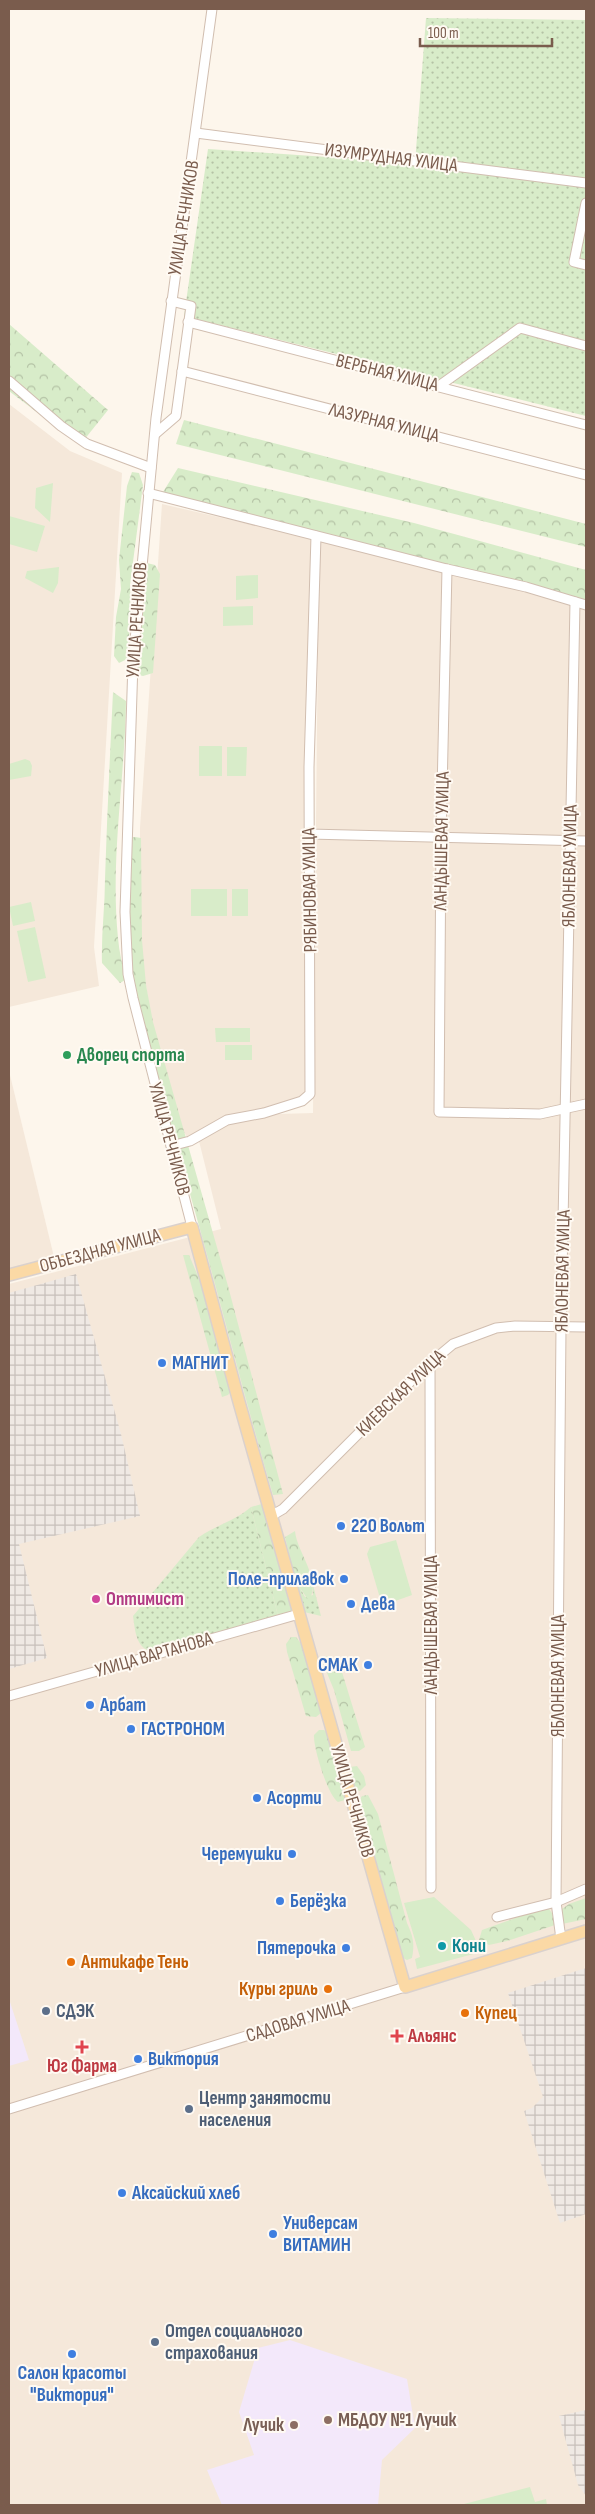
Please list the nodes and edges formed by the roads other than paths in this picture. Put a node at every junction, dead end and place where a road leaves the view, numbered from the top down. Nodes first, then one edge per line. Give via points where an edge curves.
1 (212, 9) edge
2 (196, 133) junction
3 (586, 183) edge
4 (586, 203) edge
5 (586, 265) edge
6 (171, 301) junction
7 (188, 322) junction
8 (586, 346) edge
9 (182, 372) junction
10 (9, 381) edge
11 (439, 386) junction
12 (586, 424) edge
13 (155, 434) junction
14 (151, 468) junction
15 (586, 475) edge
16 (148, 493) junction
17 (316, 536) junction
18 (447, 569) junction
19 (575, 602) junction
20 (586, 605) edge
21 (310, 834) junction
22 (441, 837) junction
23 (570, 841) junction
24 (586, 841) edge
25 (586, 1104) edge
26 (567, 1107) junction
27 (171, 1146) junction
28 (192, 1227) junction
29 (9, 1275) edge
30 (561, 1327) junction
31 (586, 1327) edge
32 (430, 1362) junction
33 (271, 1516) junction
34 (299, 1614) junction
35 (9, 1696) edge
36 (431, 1888) dead end
37 (586, 1890) edge
38 (556, 1902) junction
39 (497, 1917) dead end
40 (586, 1931) edge
41 (562, 1939) junction
42 (405, 1987) junction
43 (9, 2109) edge

1 - 2 street, УЛИЦА РЕЧНИКОВ
2 - 3 street, ИЗУМРУДНАЯ УЛИЦА
2 - 6 street, УЛИЦА РЕЧНИКОВ
4 - 5 street via 574,262
6 - 7 street via 190,306
6 - 13 street, УЛИЦА РЕЧНИКОВ
7 - 9 street
7 - 11 street, ВЕРБНАЯ УЛИЦА
8 - 11 street via 520,328
9 - 13 street via 176,416
9 - 15 street, ЛАЗУРНАЯ УЛИЦА
10 - 14 street via 87,444
11 - 12 street, ВЕРБНАЯ УЛИЦА
13 - 14 street, УЛИЦА РЕЧНИКОВ
14 - 16 street, УЛИЦА РЕЧНИКОВ
16 - 17 street
16 - 27 street, УЛИЦА РЕЧНИКОВ via 133,662 126,950 133,998
17 - 18 street
17 - 21 street, РЯБИНОВАЯ УЛИЦА
18 - 19 street
18 - 22 street, ЛАНДЫШЕВАЯ УЛИЦА
19 - 20 street
19 - 23 street, ЯБЛОНЕВАЯ УЛИЦА
21 - 22 street
21 - 27 street, РЯБИНОВАЯ УЛИЦА via 310,1094 302,1101 264,1113 227,1120 190,1142
22 - 23 street
22 - 26 street, ЛАНДЫШЕВАЯ УЛИЦА via 439,1112 540,1114
23 - 24 street
23 - 26 street, ЯБЛОНЕВАЯ УЛИЦА
25 - 26 street
26 - 30 street, ЯБЛОНЕВАЯ УЛИЦА
27 - 28 street, УЛИЦА РЕЧНИКОВ
28 - 29 main road, ОБЪЕЗДНАЯ УЛИЦА
28 - 33 main road, УЛИЦА РЕЧНИКОВ
30 - 31 street, КИЕВСКАЯ УЛИЦА
30 - 32 street, КИЕВСКАЯ УЛИЦА via 515,1326 481,1332 453,1344
30 - 38 street, ЯБЛОНЕВАЯ УЛИЦА
32 - 33 street, КИЕВСКАЯ УЛИЦА via 283,1508
32 - 36 street, ЛАНДЫШЕВАЯ УЛИЦА
33 - 34 main road, УЛИЦА РЕЧНИКОВ
34 - 35 street, УЛИЦА ВАРТАНОВА
34 - 42 main road, УЛИЦА РЕЧНИКОВ
37 - 38 street
38 - 39 street
38 - 41 street, ЯБЛОНЕВАЯ УЛИЦА
40 - 41 main road, САДОВАЯ УЛИЦА
41 - 42 main road, САДОВАЯ УЛИЦА
42 - 43 street, САДОВАЯ УЛИЦА

